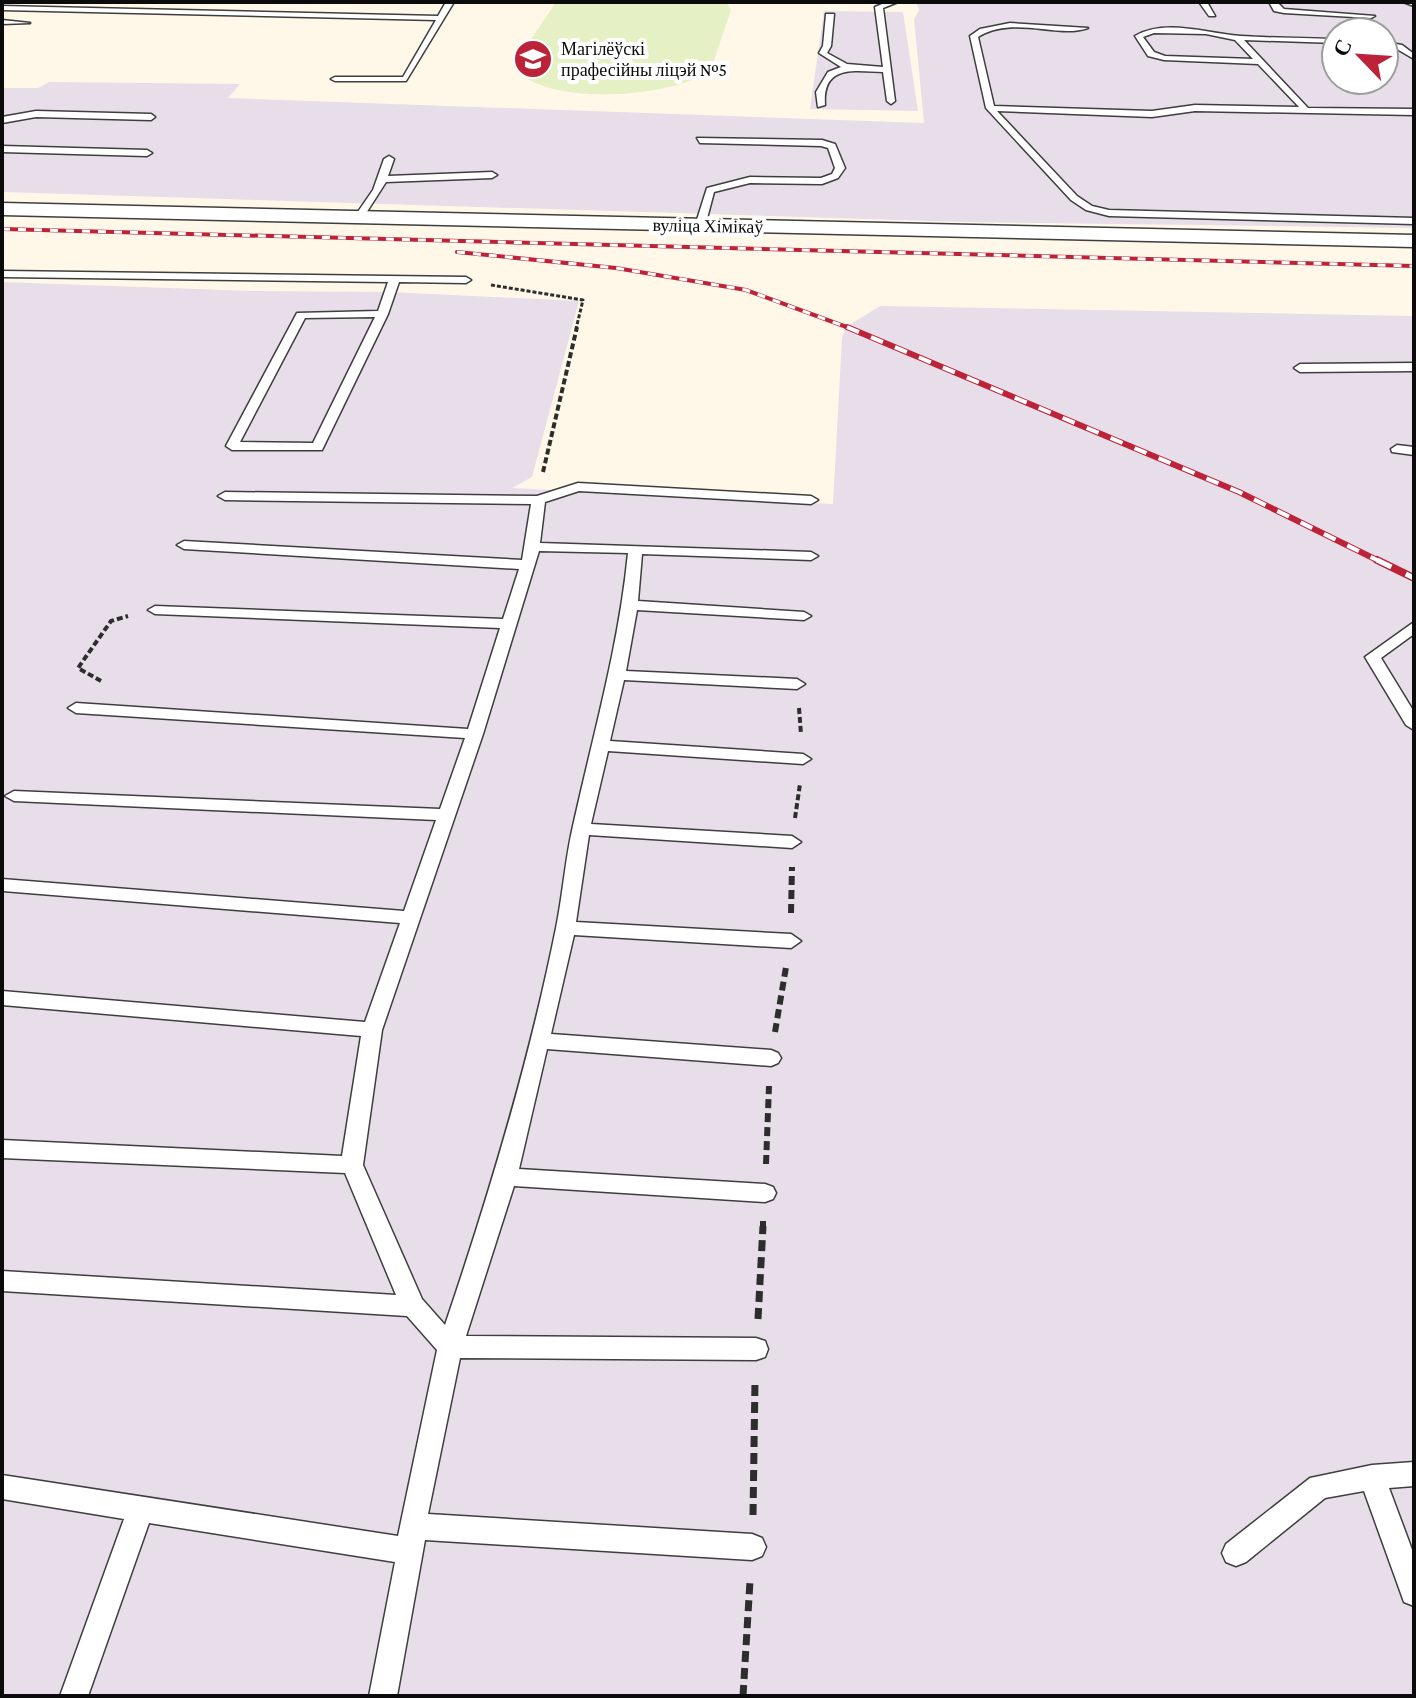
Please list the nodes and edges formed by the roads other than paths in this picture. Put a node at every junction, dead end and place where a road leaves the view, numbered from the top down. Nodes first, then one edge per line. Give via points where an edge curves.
1 (24, 2) edge
2 (450, 2) edge
3 (894, 2) edge
4 (1203, 2) edge
5 (1273, 2) edge
6 (1407, 2) edge
7 (1414, 4) edge
8 (7, 8) edge
9 (2, 14) edge
10 (830, 14) dead end
11 (1212, 14) dead end
12 (1371, 16) dead end
13 (438, 18) junction
14 (2, 22) edge
15 (1084, 28) dead end
16 (10, 30) dead end
17 (1237, 38) junction
18 (1320, 41) edge
19 (1259, 62) junction
20 (848, 67) junction
21 (887, 70) junction
22 (335, 79) dead end
23 (891, 101) dead end
24 (821, 105) dead end
25 (990, 108) junction
26 (1306, 110) junction
27 (1414, 112) edge
28 (151, 117) dead end
29 (2, 120) edge
30 (700, 140) dead end
31 (2, 149) edge
32 (147, 153) dead end
33 (389, 159) dead end
34 (492, 175) dead end
35 (382, 179) junction
36 (2, 209) edge
37 (358, 219) junction
38 (1414, 221) edge
39 (700, 226) junction
40 (1414, 241) edge
41 (2, 274) edge
42 (466, 280) road end
43 (394, 281) junction
44 (382, 314) junction
45 (1414, 367) edge
46 (1300, 368) dead end
47 (1397, 449) dead end
48 (1414, 451) edge
49 (225, 496) dead end
50 (538, 500) junction
51 (811, 500) dead end
52 (184, 545) dead end
53 (635, 549) junction
54 (530, 556) junction
55 (811, 556) dead end
56 (630, 605) junction
57 (155, 610) road end
58 (804, 616) dead end
59 (509, 624) junction
60 (1414, 627) edge
61 (617, 675) junction
62 (797, 684) road end
63 (76, 708) dead end
64 (1414, 725) edge
65 (475, 734) junction
66 (603, 746) junction
67 (803, 759) road end
68 (14, 796) dead end
69 (446, 815) junction
70 (581, 829) junction
71 (792, 842) road end
72 (3, 885) edge
73 (411, 918) junction
74 (566, 928) junction
75 (791, 941) road end
76 (2, 998) edge
77 (372, 1030) junction
78 (539, 1041) junction
79 (771, 1058) road end
80 (2, 1149) edge
81 (352, 1165) junction
82 (506, 1177) junction
83 (765, 1193) road end
84 (2, 1281) edge
85 (413, 1306) junction
86 (450, 1347) junction
87 (756, 1349) road end
88 (1414, 1474) edge
89 (1372, 1477) junction
90 (2, 1487) edge
91 (141, 1508) junction
92 (412, 1539) junction
93 (752, 1547) road end
94 (1236, 1553) dead end
95 (1414, 1592) edge
96 (74, 1696) edge
97 (383, 1696) edge

1 - 8 lane
2 - 13 lane
3 - 21 lane via 879,7
4 - 11 lane
5 - 12 lane via 1277,9 1293,13
6 - 7 lane
8 - 9 lane
8 - 13 lane
10 - 20 lane via 823,53
13 - 22 lane via 406,79
14 - 16 lane via 22,23
15 - 25 lane via 981,29 974,36
17 - 18 lane
17 - 19 lane
17 - 19 lane via 1206,32 1153,31 1139,36 1151,54 1164,58
19 - 26 lane
20 - 21 lane
20 - 24 lane via 831,74 820,92
21 - 23 lane
25 - 26 lane via 1152,114 1195,108
25 - 38 lane via 1089,208 1109,213
26 - 27 lane
28 - 29 lane via 36,114
30 - 39 lane via 822,143 832,146 840,168 822,181 720,185 710,190
31 - 32 lane
33 - 35 lane
34 - 35 lane
35 - 37 lane
36 - 37 street, вуліца Хімікаў
37 - 39 street, вуліца Хімікаў
39 - 40 street, вуліца Хімікаў
41 - 43 lane
42 - 43 lane
43 - 44 lane
44 - 44 lane via 317,447 232,446 301,315
45 - 46 lane
47 - 48 lane
49 - 50 lane
50 - 51 lane via 578,487
50 - 54 lane
52 - 54 lane
53 - 54 lane
53 - 55 lane
53 - 56 lane
54 - 59 lane
56 - 58 lane
56 - 61 lane
57 - 59 lane
59 - 65 lane
60 - 64 lane via 1373,657
61 - 62 lane
61 - 66 lane
63 - 65 lane
65 - 69 lane
66 - 67 lane
66 - 70 lane
68 - 69 lane
69 - 73 lane
70 - 71 lane
70 - 74 lane
72 - 73 lane
73 - 77 lane
74 - 75 lane
74 - 78 lane
76 - 77 lane
77 - 81 lane
78 - 79 lane
78 - 82 lane
80 - 81 lane
81 - 85 lane
82 - 83 lane
82 - 86 lane
84 - 85 lane
85 - 86 lane
86 - 87 lane
86 - 92 lane
88 - 89 lane
89 - 94 lane via 1319,1487
89 - 95 lane
90 - 91 lane
91 - 92 lane
91 - 96 lane
92 - 93 lane
92 - 97 lane

